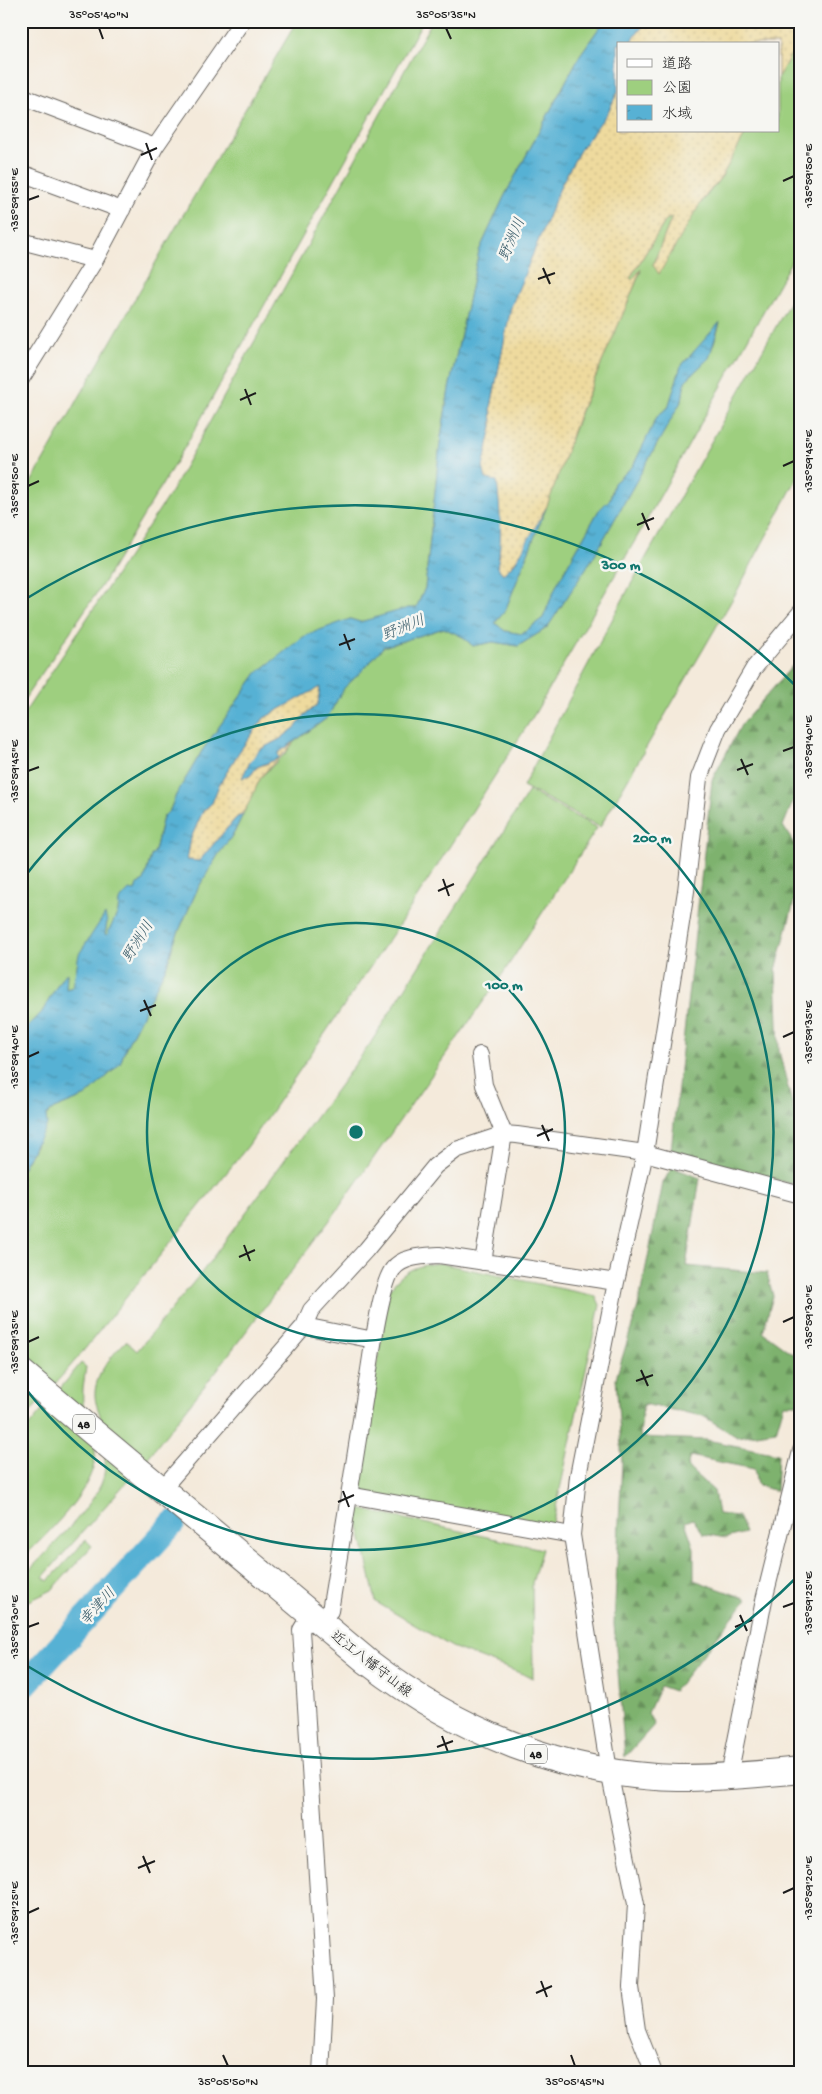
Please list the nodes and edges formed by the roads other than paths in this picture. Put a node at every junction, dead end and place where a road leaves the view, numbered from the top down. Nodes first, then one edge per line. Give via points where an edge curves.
1 (242, 21) edge
2 (21, 96) edge
3 (155, 147) junction
4 (21, 174) edge
5 (122, 210) junction
6 (21, 241) edge
7 (95, 260) junction
8 (21, 380) edge
9 (801, 612) edge
10 (480, 1055) dead end
11 (504, 1134) junction
12 (645, 1153) junction
13 (801, 1195) edge
14 (483, 1262) junction
15 (616, 1282) junction
16 (304, 1326) junction
17 (374, 1340) junction
18 (21, 1372) edge
19 (801, 1451) edge
20 (161, 1490) junction
21 (349, 1495) junction
22 (572, 1535) junction
23 (320, 1613) junction
24 (801, 1770) edge
25 (609, 1771) junction
26 (729, 1776) junction
27 (321, 2073) edge
28 (654, 2073) edge

1 - 3 street
2 - 3 street
3 - 5 street
4 - 5 street
5 - 7 street
6 - 7 street
7 - 8 street
9 - 12 street via 754,668 718,729 699,778 686,891
10 - 11 street via 484,1086
11 - 12 street
11 - 14 street
11 - 16 street via 456,1150 435,1166 408,1202 311,1310
12 - 13 street
12 - 15 street
14 - 15 street
14 - 17 street via 439,1256 405,1260 393,1269 384,1292
15 - 22 street via 578,1476
16 - 17 street
16 - 20 street
17 - 21 street
18 - 20 main road, 近江八幡守山線 / 48
19 - 26 street via 764,1600
20 - 23 main road, 近江八幡守山線 / 48 via 217,1537
21 - 22 street
21 - 23 street
22 - 25 street
23 - 25 main road, 近江八幡守山線 / 48 via 389,1679 446,1715 514,1746
23 - 27 street via 301,1630 325,1999
24 - 26 main road, 近江八幡守山線 / 48
25 - 26 main road, 近江八幡守山線 / 48 via 678,1778
25 - 28 street via 636,1904 631,1987 637,2030

